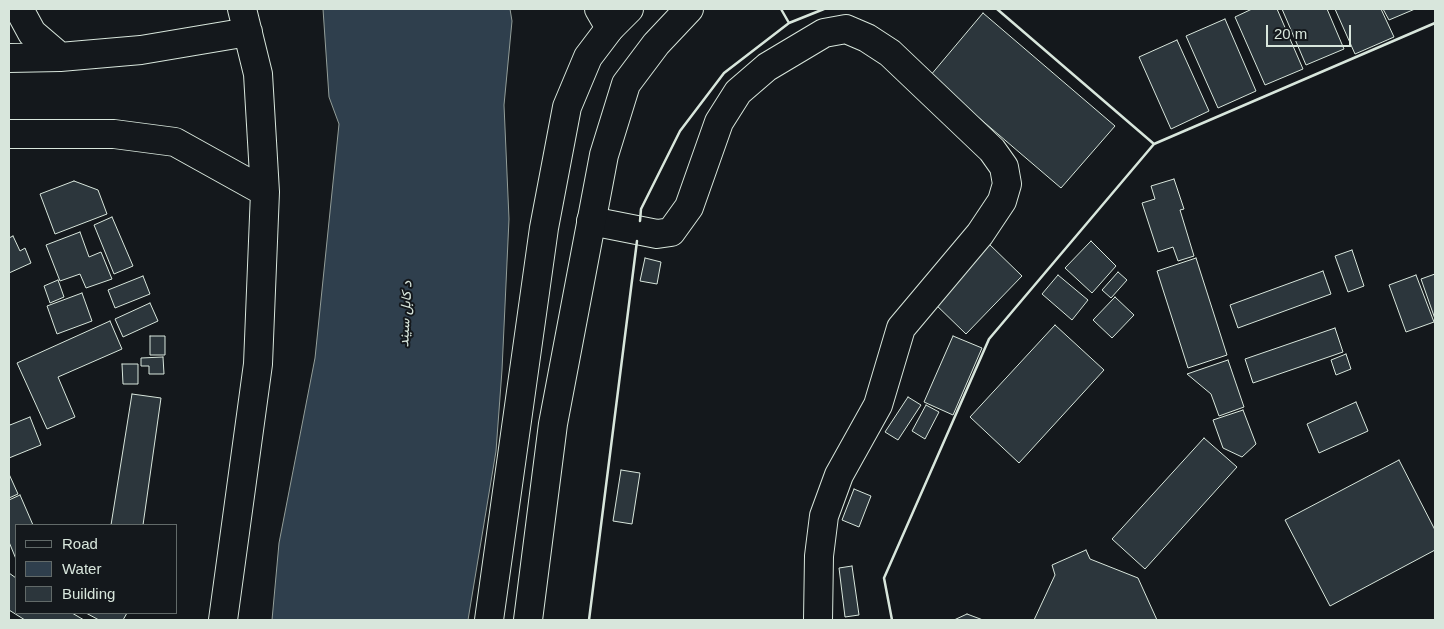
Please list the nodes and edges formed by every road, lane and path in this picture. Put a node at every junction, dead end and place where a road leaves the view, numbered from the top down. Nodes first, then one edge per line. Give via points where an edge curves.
1 (19, 9) edge
2 (629, 9) edge
3 (689, 9) edge
4 (605, 18) edge
5 (245, 21) edge
6 (60, 57) junction
7 (9, 58) edge
8 (9, 134) edge
9 (265, 192) junction
10 (591, 221) junction
11 (223, 620) edge
12 (489, 620) edge
13 (528, 620) edge
14 (818, 620) edge

1 - 6 main road via 32,33
2 - 4 main road
3 - 10 main road via 656,44 626,84 604,155
4 - 12 main road via 567,107 543,238
5 - 6 main road via 141,50
5 - 9 main road via 258,74
6 - 7 main road
8 - 9 main road via 114,134 175,142
9 - 11 main road via 258,364
10 - 13 main road via 553,424
10 - 14 main road via 656,234 671,232 689,207 719,122 738,92 766,66 824,33 846,29 890,52 992,150 1004,167 1007,184 1002,201 980,234 901,328 878,405 839,475 824,516 819,556

